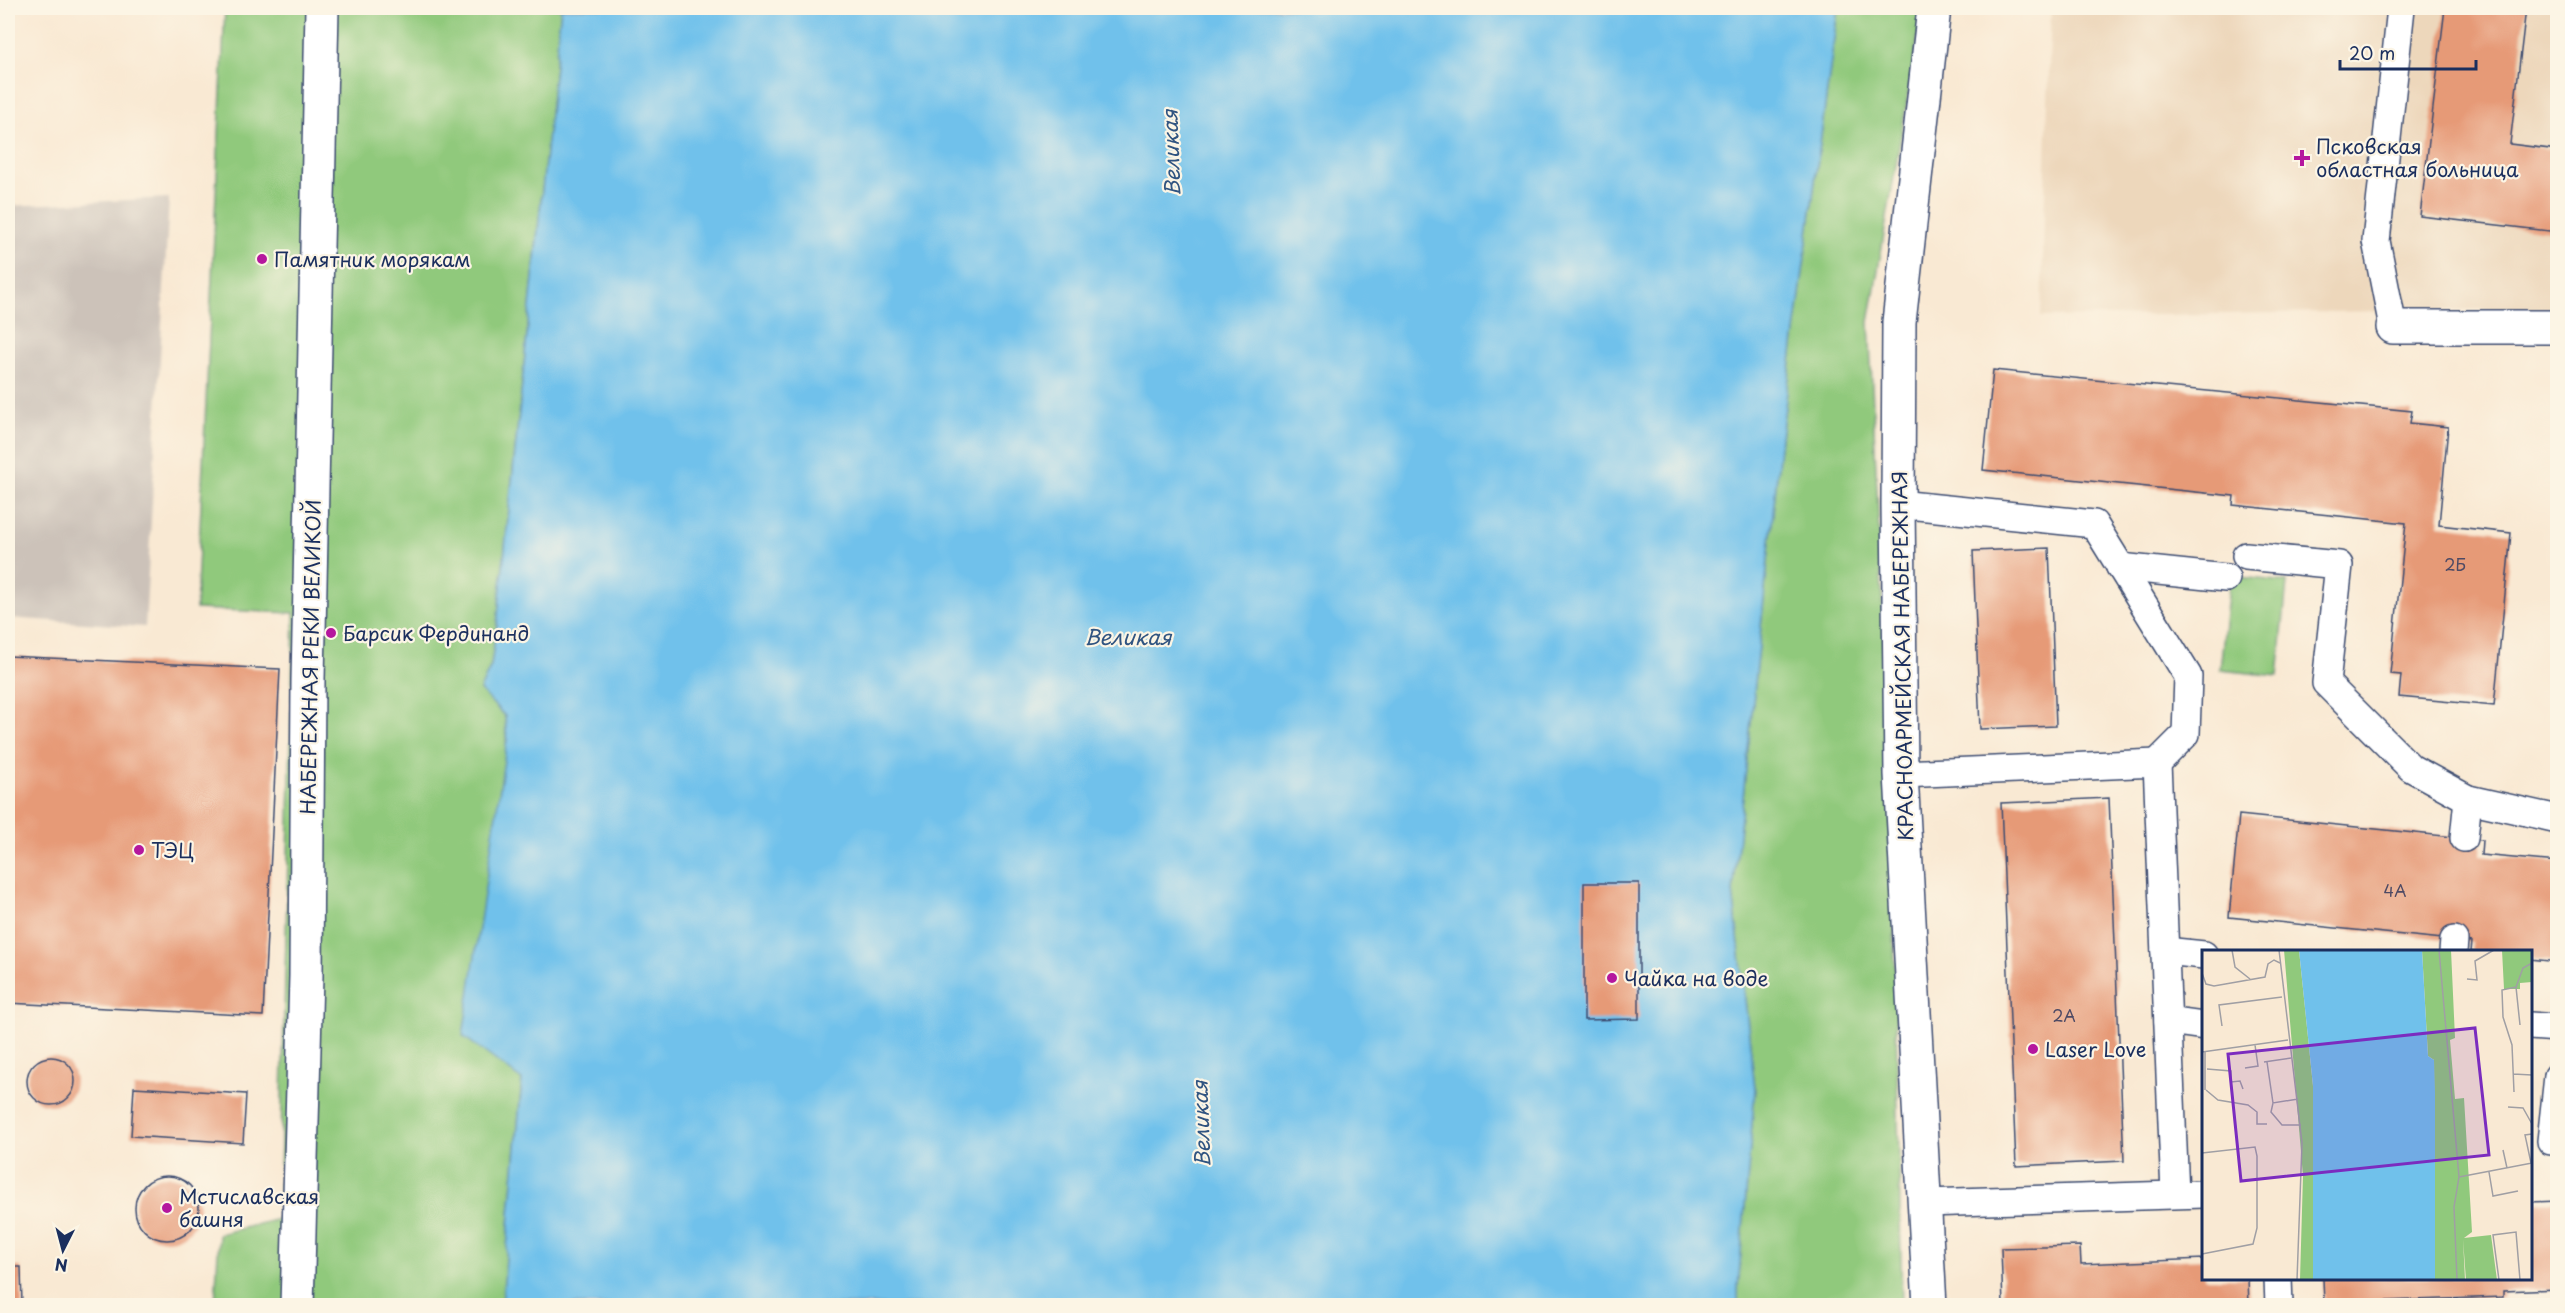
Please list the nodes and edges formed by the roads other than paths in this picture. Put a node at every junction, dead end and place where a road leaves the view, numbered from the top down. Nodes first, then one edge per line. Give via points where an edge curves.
1 (322, 8) edge
2 (1934, 8) edge
3 (2401, 8) edge
4 (2393, 327) joint
5 (2558, 327) edge
6 (1898, 504) junction
7 (2246, 556) dead end
8 (2120, 567) junction
9 (2226, 578) dead end
10 (2157, 764) junction
11 (1902, 774) junction
12 (2468, 799) junction
13 (2558, 819) edge
14 (2464, 838) dead end
15 (2165, 951) junction
16 (2202, 955) edge
17 (2168, 1022) junction
18 (2202, 1026) edge
19 (2532, 1026) edge
20 (2558, 1028) edge
21 (2558, 1076) edge
22 (2558, 1142) edge
23 (2175, 1194) junction
24 (2202, 1194) edge
25 (1926, 1203) junction
26 (2278, 1280) edge
27 (297, 1305) edge
28 (1930, 1305) edge
29 (2279, 1305) edge

1 - 27 street, НАБЕРЕЖНАЯ РЕКИ ВЕЛИКОЙ
2 - 6 street, КРАСНОАРМЕЙСКАЯ НАБЕРЕЖНАЯ via 1899,322
3 - 4 lane via 2376,242
4 - 5 street
6 - 8 lane via 2094,524
6 - 11 street, КРАСНОАРМЕЙСКАЯ НАБЕРЕЖНАЯ
7 - 12 lane via 2339,565 2326,683 2411,768
8 - 9 lane
8 - 10 lane via 2188,676 2186,734
10 - 11 lane
10 - 15 lane
11 - 25 street, КРАСНОАРМЕЙСКАЯ НАБЕРЕЖНАЯ
12 - 13 lane
12 - 14 lane
15 - 16 lane
15 - 17 lane
17 - 18 lane
17 - 23 lane
19 - 20 lane
21 - 22 lane via 2551,1141
23 - 24 lane
23 - 25 lane
25 - 28 street, КРАСНОАРМЕЙСКАЯ НАБЕРЕЖНАЯ
26 - 29 lane

